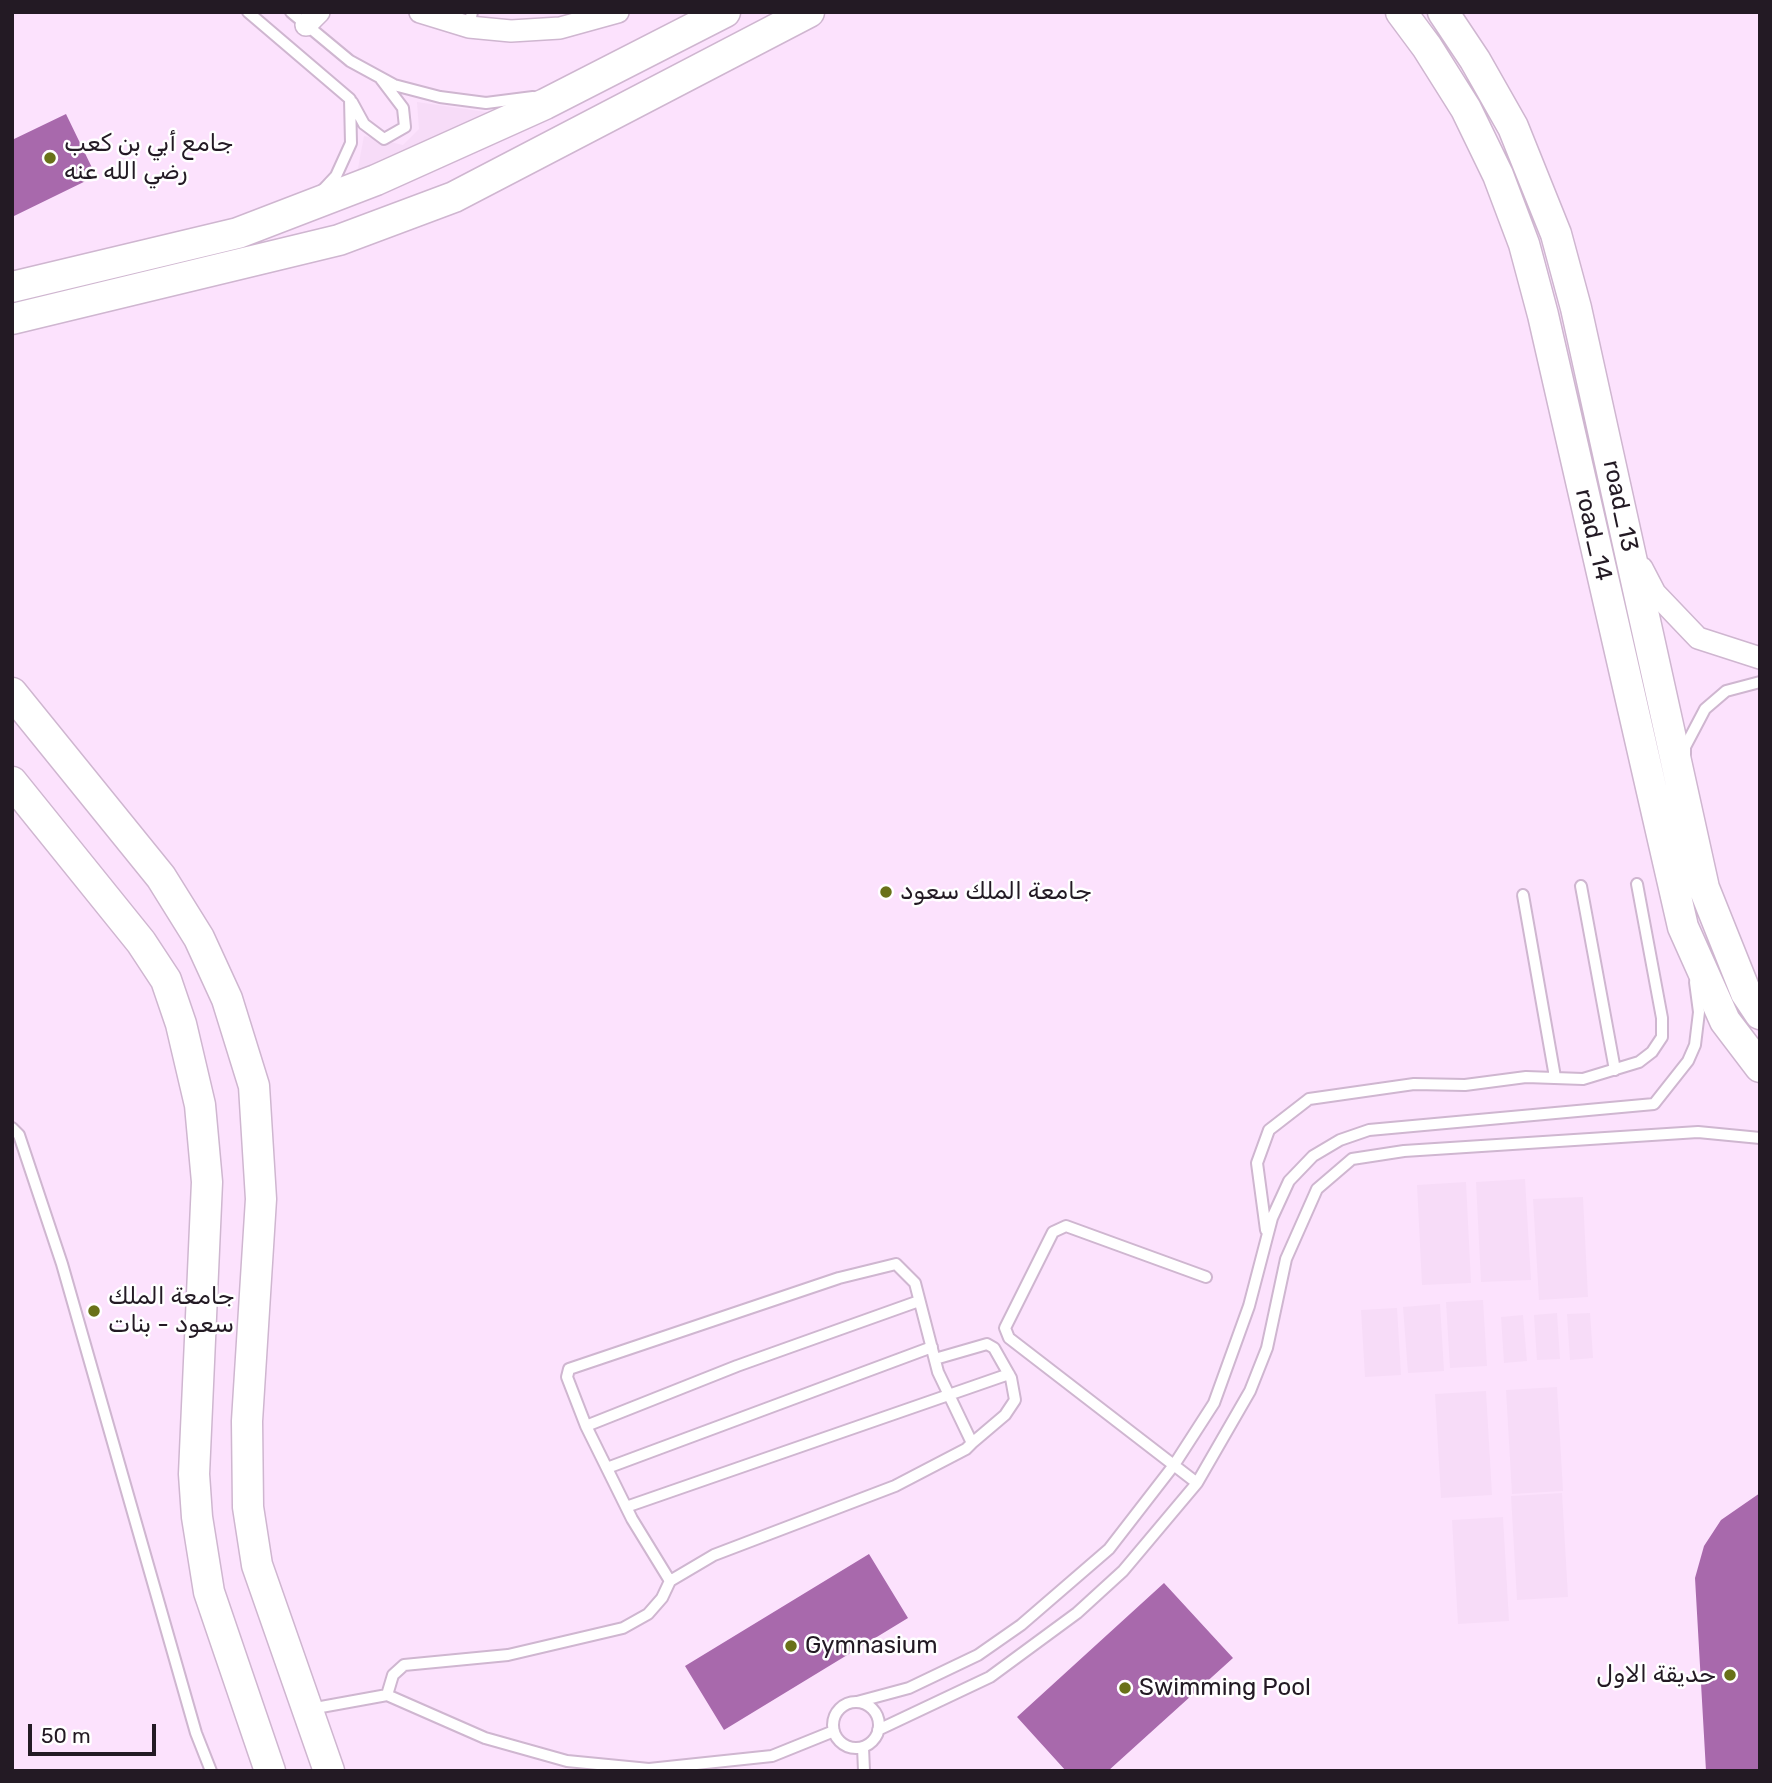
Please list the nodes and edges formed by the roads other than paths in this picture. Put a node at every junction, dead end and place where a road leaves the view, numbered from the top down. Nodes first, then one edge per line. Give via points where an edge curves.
1 (248, 12) edge
2 (420, 12) edge
3 (725, 12) edge
4 (809, 12) edge
5 (1401, 12) edge
6 (1443, 12) edge
7 (610, 14) edge
8 (306, 17) edge
9 (470, 20) edge
10 (380, 77) junction
11 (564, 94) junction
12 (350, 99) junction
13 (309, 206) junction
14 (12, 287) edge
15 (12, 319) edge
16 (1627, 538) junction
17 (1760, 657) edge
18 (1760, 682) edge
19 (12, 693) edge
20 (12, 782) edge
21 (1686, 810) junction
22 (1637, 884) dead end
23 (1581, 886) dead end
24 (1523, 895) dead end
25 (1688, 938) junction
26 (1760, 1014) edge
27 (1760, 1067) edge
28 (1615, 1070) junction
29 (1555, 1077) junction
30 (12, 1128) edge
31 (1760, 1138) edge
32 (1266, 1236) junction
33 (1206, 1277) dead end
34 (919, 1301) junction
35 (932, 1347) junction
36 (935, 1359) junction
37 (1009, 1374) junction
38 (949, 1395) junction
39 (586, 1426) junction
40 (972, 1443) junction
41 (1174, 1465) junction
42 (607, 1468) junction
43 (1197, 1483) junction
44 (626, 1507) junction
45 (670, 1581) junction
46 (387, 1695) junction
47 (857, 1702) junction
48 (308, 1709) junction
49 (878, 1730) junction
50 (834, 1731) junction
51 (863, 1747) junction
52 (211, 1771) edge
53 (270, 1771) edge
54 (329, 1771) edge
55 (864, 1771) edge

1 - 12 lane
2 - 9 street
3 - 11 street
4 - 15 street via 454,197 339,240
5 - 25 street, road_14 via 1466,109 1524,244
6 - 16 street, road_13 via 1495,93 1543,198 1570,283
7 - 9 street via 560,28 523,30
8 - 10 lane via 350,61
10 - 11 lane via 440,97 486,103
10 - 12 lane via 403,108 405,127 384,139 364,124
11 - 13 street
12 - 13 lane via 351,143 336,176
13 - 14 street via 238,233
16 - 17 street via 1655,593 1698,638
16 - 21 street, road_13
18 - 21 lane via 1726,691 1705,709 1685,747
19 - 48 street via 160,877 199,937 227,999 254,1086 261,1199 247,1421 248,1507 257,1565
20 - 53 street via 141,942 166,980 181,1024 200,1105 207,1182 194,1475 197,1517 209,1592
21 - 26 street, road_13 via 1704,888 1746,993
22 - 28 lane via 1662,1037 1639,1062
23 - 28 lane
24 - 29 lane
25 - 27 street, road_14 via 1725,1021
25 - 32 lane via 1699,1012 1695,1045 1654,1104 1370,1130 1340,1140 1313,1156 1289,1181
28 - 29 lane via 1583,1079
29 - 32 lane via 1465,1085 1414,1084 1309,1099 1269,1130 1257,1163
30 - 52 lane via 19,1135 62,1264 196,1733
31 - 43 lane via 1698,1132 1392,1152 1352,1159 1317,1189 1307,1208 1286,1259 1267,1348
32 - 41 lane via 1249,1306 1223,1381
33 - 41 lane via 1066,1226 1053,1232 1005,1328 1009,1338
34 - 35 lane
34 - 39 lane
34 - 39 lane via 915,1283 896,1264 839,1278 569,1369 567,1377
35 - 36 lane
35 - 42 lane
36 - 37 lane via 987,1344
36 - 38 lane
37 - 38 lane
37 - 40 lane via 1015,1400 1005,1415
38 - 40 lane
38 - 44 lane
39 - 42 lane
40 - 45 lane via 895,1486 715,1555
41 - 43 lane
41 - 47 lane via 1109,1549 1021,1625 978,1655 909,1689
42 - 44 lane
43 - 49 lane via 1123,1571 1077,1613 990,1676
44 - 45 lane
45 - 46 lane via 648,1614 623,1628 508,1655 404,1665 393,1675
46 - 48 lane
46 - 50 lane via 485,1738 555,1758 649,1769 772,1756
47 - 49 lane via 876,1714
47 - 50 lane via 838,1711
48 - 54 street
49 - 51 lane
50 - 51 lane via 848,1746
51 - 55 lane

